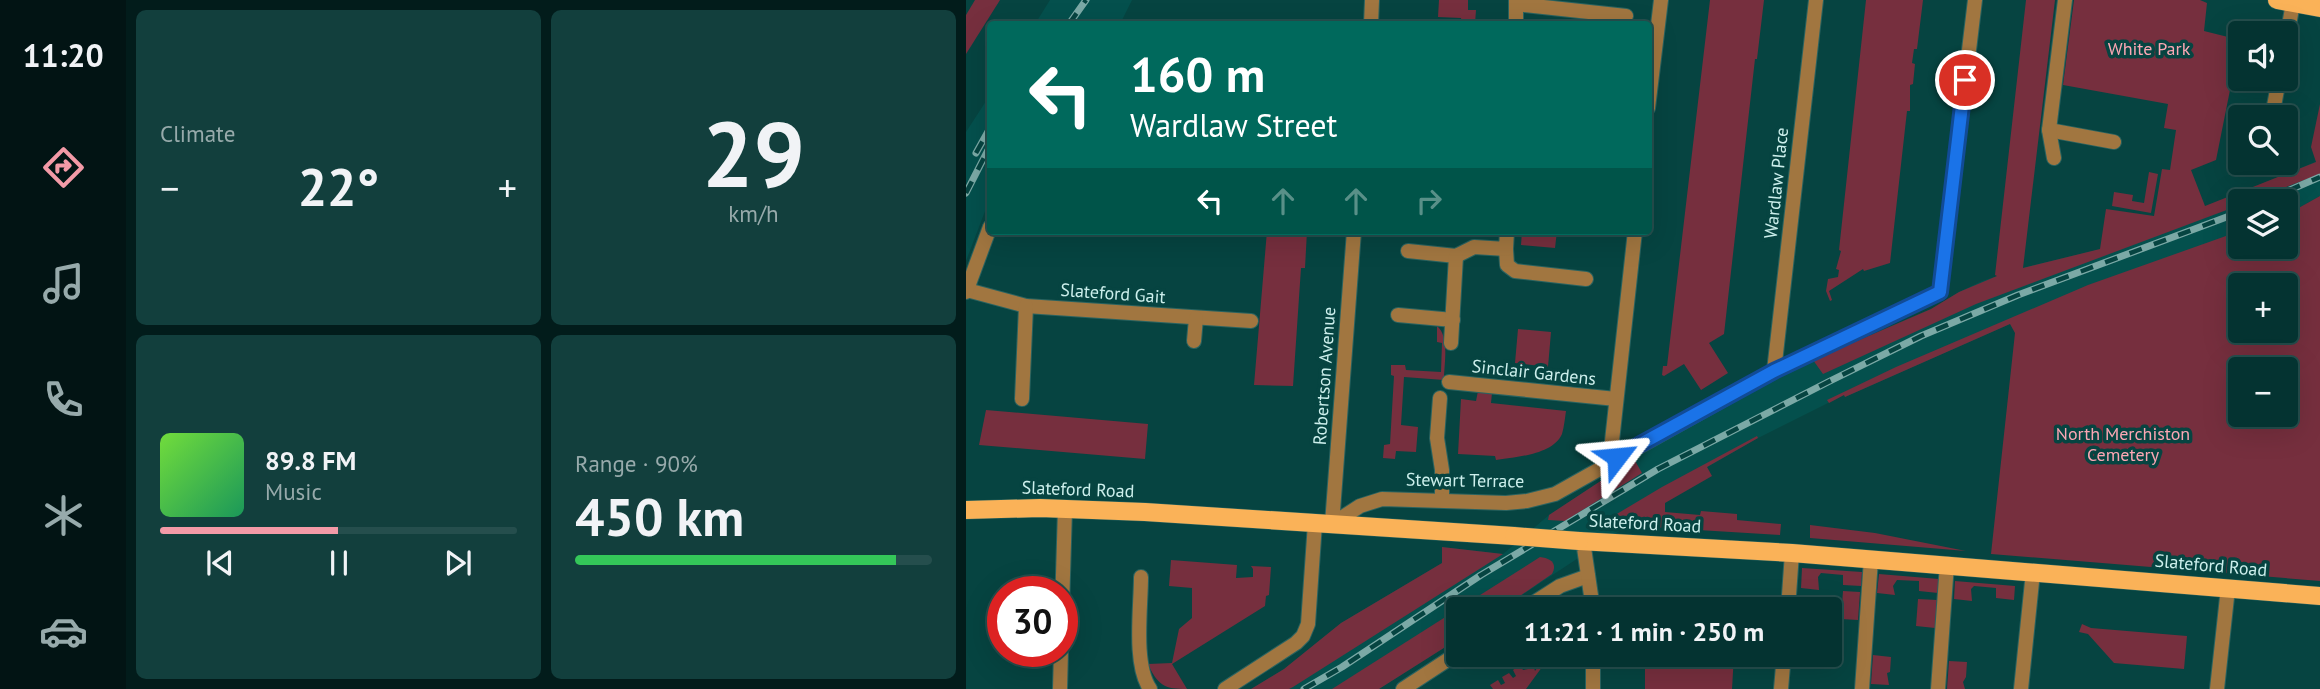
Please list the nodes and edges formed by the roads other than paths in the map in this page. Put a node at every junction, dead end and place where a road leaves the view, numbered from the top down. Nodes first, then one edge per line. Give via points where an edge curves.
1 (1372, 0) edge
2 (1661, 0) edge
3 (1816, 0) edge
4 (1975, 0) edge
5 (2065, 0) edge
6 (2285, 1) edge
7 (1516, 2) edge
8 (2320, 8) edge
9 (1626, 16) dead end
10 (1371, 21) edge
11 (1516, 21) edge
12 (2285, 21) edge
13 (1652, 75) edge
14 (2049, 130) junction
15 (2114, 142) dead end
16 (2054, 158) dead end
17 (987, 235) edge
18 (1354, 235) edge
19 (1507, 235) edge
20 (1634, 235) edge
21 (1506, 248) junction
22 (1408, 251) dead end
23 (1456, 256) junction
24 (1586, 279) dead end
25 (966, 291) edge
26 (1026, 306) junction
27 (1398, 315) dead end
28 (1196, 318) junction
29 (1452, 320) junction
30 (1251, 321) dead end
31 (1194, 341) dead end
32 (1451, 344) dead end
33 (1774, 371) junction
34 (1449, 382) dead end
35 (1440, 398) dead end
36 (1022, 399) dead end
37 (1616, 399) junction
38 (1617, 457) junction
39 (1442, 500) junction
40 (1065, 509) junction
41 (966, 510) edge
42 (1324, 524) junction
43 (1581, 541) junction
44 (1792, 553) junction
45 (1871, 559) junction
46 (1947, 564) junction
47 (2032, 572) junction
48 (1063, 576) edge
49 (1588, 576) junction
50 (1141, 577) dead end
51 (2228, 587) junction
52 (2320, 596) edge
53 (1543, 597) edge
54 (1591, 597) edge
55 (1789, 597) edge
56 (1446, 661) edge
57 (1061, 667) edge
58 (1593, 667) edge
59 (1783, 667) edge
60 (2219, 670) junction
61 (1060, 689) edge
62 (1150, 689) edge
63 (1225, 689) edge
64 (1403, 689) edge
65 (1593, 689) edge
66 (1782, 689) edge
67 (1862, 689) edge
68 (1938, 689) edge
69 (2021, 689) edge
70 (2217, 689) edge
71 (2223, 689) edge

1 - 10 street
2 - 13 street
3 - 33 street, Wardlaw Place
4 - 33 street, Stewart Terrace via 1940,292
5 - 14 street
6 - 8 main road
6 - 12 street
7 - 9 street
7 - 11 street
14 - 15 street
14 - 16 street
17 - 25 street, Slateford Gait
18 - 42 street, Robertson Avenue
19 - 21 street
20 - 37 street
21 - 23 street via 1474,247
21 - 24 street via 1507,265 1515,271
22 - 23 street
23 - 29 street
25 - 26 street, Slateford Gait
26 - 28 street, Slateford Gait
26 - 36 street
27 - 29 street
28 - 30 street, Slateford Gait
28 - 31 street
29 - 32 street
33 - 38 street, Stewart Terrace
34 - 37 street, Sinclair Gardens
35 - 39 street via 1437,438
37 - 38 street via 1612,441
38 - 39 street, Stewart Terrace via 1576,484 1542,499 1494,503
39 - 42 street, Stewart Terrace via 1394,498 1360,506
40 - 41 main road, Slateford Road
40 - 42 main road, Slateford Road
40 - 48 street
42 - 43 main road, Slateford Road, bridge
42 - 63 street, Robertson Avenue via 1306,630 1296,643
43 - 44 main road, Slateford Road
43 - 49 street
44 - 45 main road, Slateford Road
44 - 55 street
45 - 46 main road, Slateford Road
45 - 67 street
46 - 47 main road, Slateford Road
46 - 68 street
47 - 51 main road, Slateford Road
47 - 69 street
49 - 53 street
49 - 54 street
50 - 62 street via 1140,657
51 - 52 main road, Slateford Road
51 - 60 street
56 - 64 street
57 - 61 street
58 - 65 street
59 - 66 street
60 - 70 street
60 - 71 street

